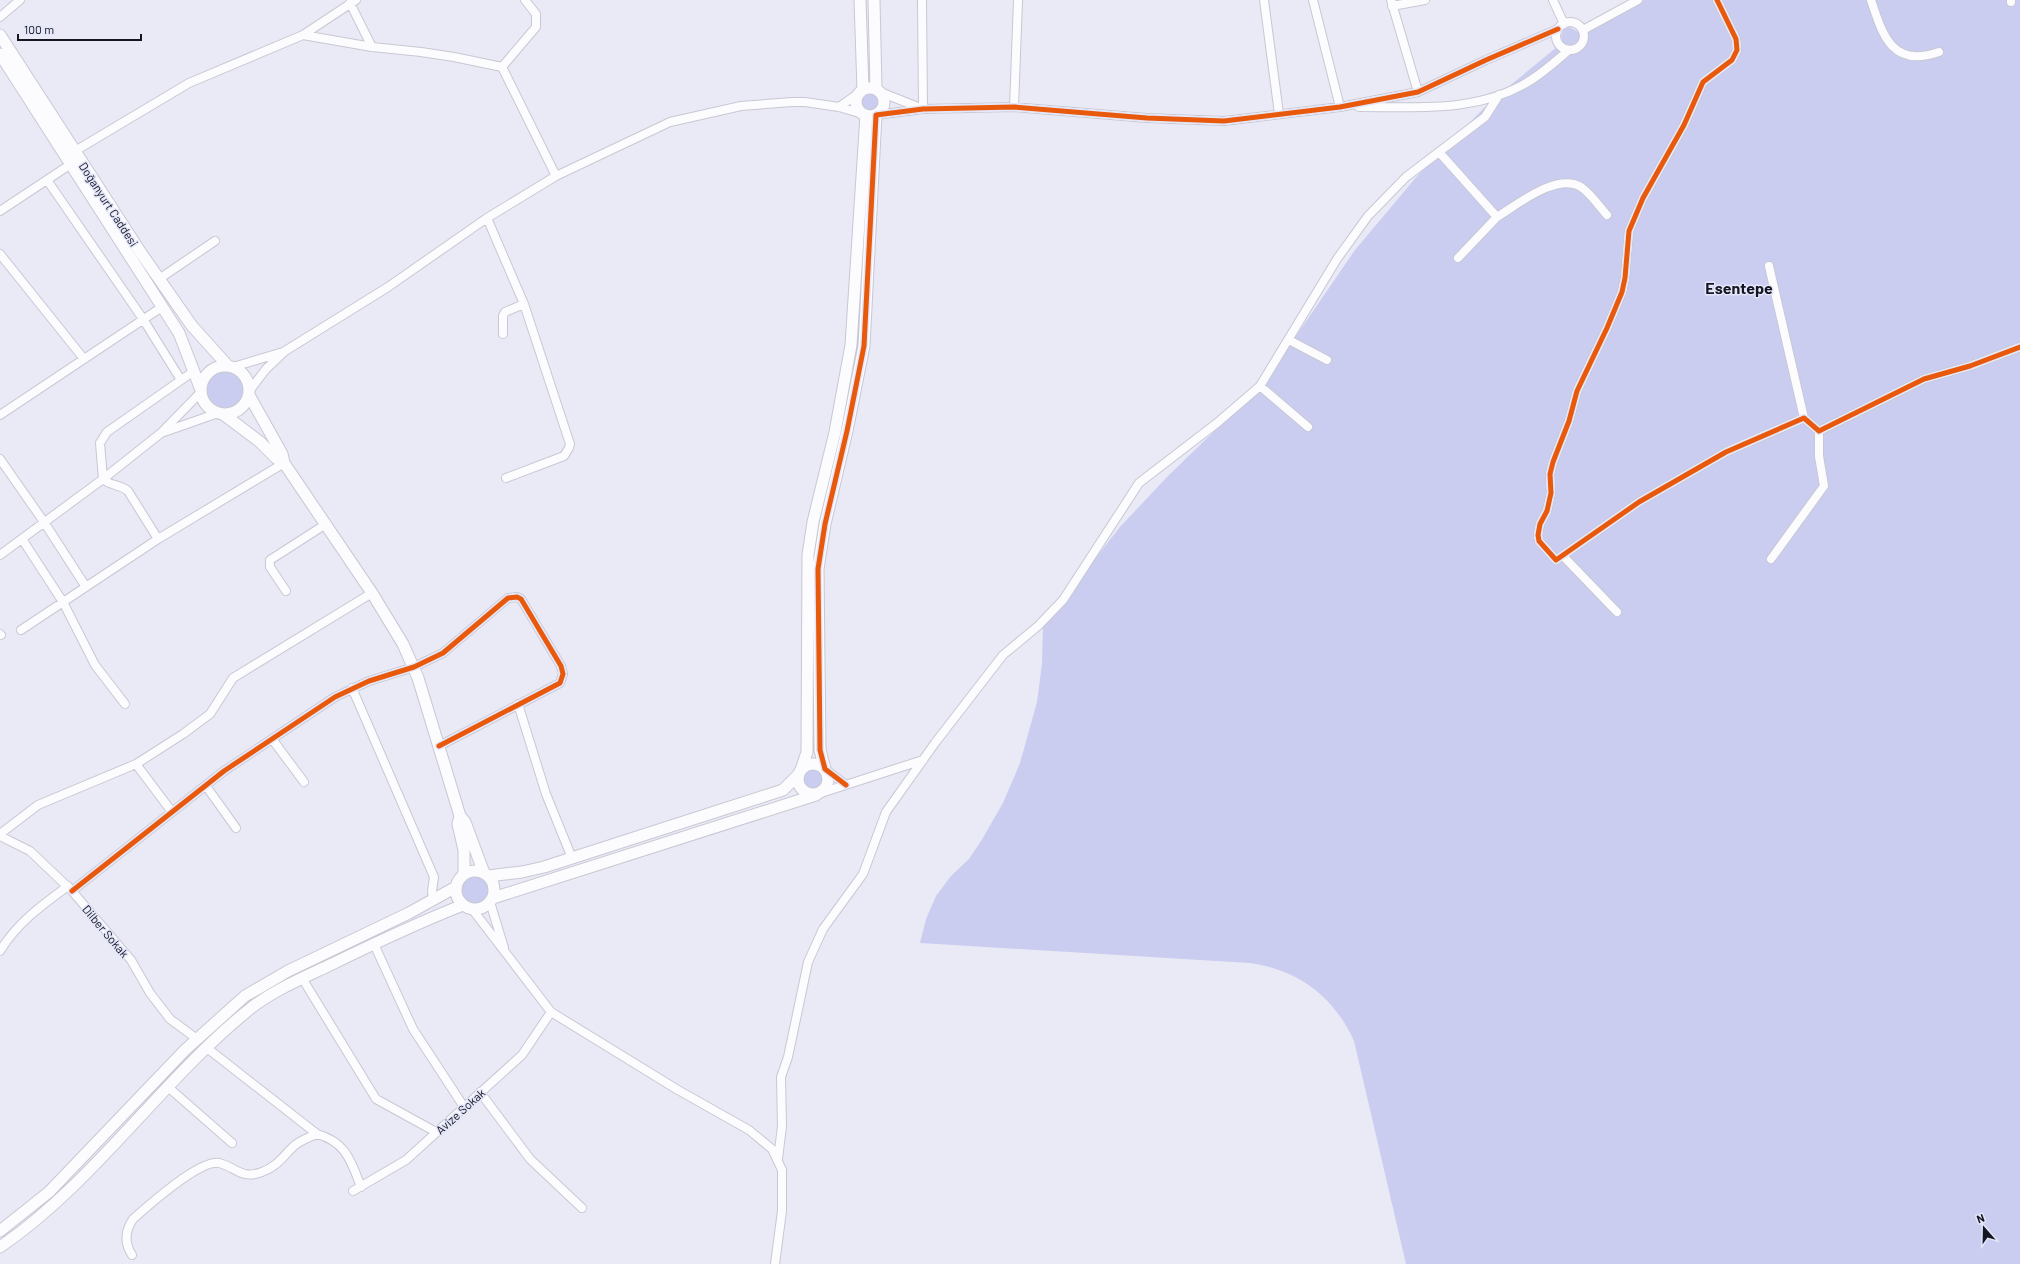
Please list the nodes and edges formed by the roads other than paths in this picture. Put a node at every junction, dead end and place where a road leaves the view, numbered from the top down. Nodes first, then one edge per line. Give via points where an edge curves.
1 (20, 0) edge
2 (525, 0) edge
3 (860, 0) edge
4 (874, 0) edge
5 (922, 0) edge
6 (1018, 0) edge
7 (1264, 0) edge
8 (1312, 0) edge
9 (1425, 0) edge
10 (1553, 0) edge
11 (1638, 0) edge
12 (1717, 0) edge
13 (1871, 0) edge
14 (353, 2) edge
15 (1391, 3) edge
16 (0, 17) edge
17 (1561, 26) junction
18 (1583, 30) junction
19 (0, 35) edge
20 (303, 35) junction
21 (372, 47) junction
22 (1570, 50) junction
23 (1939, 52) dead end
24 (0, 54) edge
25 (502, 68) junction
26 (878, 90) junction
27 (861, 91) junction
28 (1418, 92) junction
29 (1499, 95) junction
30 (839, 107) junction
31 (1014, 107) junction
32 (1340, 107) junction
33 (923, 109) junction
34 (1279, 114) junction
35 (871, 115) junction
36 (75, 151) junction
37 (1439, 152) junction
38 (71, 164) junction
39 (556, 176) junction
40 (47, 180) junction
41 (0, 211) edge
42 (1607, 215) dead end
43 (1497, 217) junction
44 (487, 218) junction
45 (215, 241) dead end
46 (0, 254) edge
47 (1458, 258) dead end
48 (1769, 266) dead end
49 (159, 279) junction
50 (524, 304) junction
51 (162, 306) junction
52 (143, 318) junction
53 (503, 334) dead end
54 (1289, 340) junction
55 (2020, 347) edge
56 (285, 351) junction
57 (84, 359) junction
58 (1327, 360) dead end
59 (230, 366) junction
60 (194, 371) junction
61 (182, 380) junction
62 (1260, 386) junction
63 (201, 391) junction
64 (249, 392) junction
65 (220, 413) junction
66 (0, 415) edge
67 (1804, 418) junction
68 (1308, 427) dead end
69 (1819, 431) junction
70 (161, 433) junction
71 (0, 459) edge
72 (284, 463) junction
73 (506, 478) dead end
74 (103, 479) junction
75 (44, 522) junction
76 (326, 524) junction
77 (22, 539) junction
78 (158, 539) junction
79 (0, 555) edge
80 (1563, 556) junction
81 (1771, 559) dead end
82 (86, 587) junction
83 (286, 591) dead end
84 (372, 593) junction
85 (63, 602) junction
86 (1617, 612) dead end
87 (21, 630) dead end
88 (414, 667) junction
89 (352, 688) junction
90 (125, 704) dead end
91 (518, 704) junction
92 (272, 739) junction
93 (439, 746) junction
94 (923, 760) junction
95 (136, 764) junction
96 (825, 769) junction
97 (799, 773) junction
98 (304, 782) dead end
99 (846, 785) junction
100 (206, 786) junction
101 (818, 794) junction
102 (172, 812) junction
103 (460, 816) junction
104 (236, 828) dead end
105 (0, 835) edge
106 (572, 858) junction
107 (464, 874) junction
108 (486, 874) junction
109 (456, 887) junction
110 (70, 888) junction
111 (433, 900) junction
112 (491, 900) junction
113 (467, 907) junction
114 (374, 944) junction
115 (0, 951) edge
116 (506, 954) junction
117 (302, 978) junction
118 (551, 1012) junction
119 (197, 1039) junction
120 (206, 1048) junction
121 (168, 1087) junction
122 (480, 1092) junction
123 (464, 1107) junction
124 (436, 1132) junction
125 (317, 1134) junction
126 (232, 1143) dead end
127 (778, 1159) junction
128 (582, 1208) dead end
129 (0, 1231) edge
130 (0, 1247) edge
131 (132, 1255) dead end
132 (775, 1264) edge

1 - 16 street
2 - 25 street via 536,14 536,27
3 - 27 street
4 - 26 street
5 - 33 street
6 - 31 street
7 - 34 street
8 - 32 street
9 - 15 street
10 - 17 street
11 - 18 street
12 - 80 street via 1736,39 1738,50 1732,60 1703,82 1684,124 1643,198 1629,232 1622,292 1577,391 1569,421 1553,462 1548,511 1540,524 1538,535 1539,541 1556,560
13 - 23 street via 1880,30 1896,50 1913,57
14 - 20 street
14 - 21 street
15 - 28 street
17 - 18 street via 1574,23
17 - 22 street via 1556,36 1558,43 1562,48
17 - 28 street
18 - 22 street via 1582,44 1577,49
19 - 36 street, Doğanyurt Caddesi
20 - 21 street
20 - 36 street via 189,83
21 - 25 street via 434,54
22 - 29 street via 1530,81
24 - 38 street, Doğanyurt Caddesi
25 - 39 street
26 - 27 street via 867,88
26 - 33 street
26 - 35 street via 884,104 880,112
27 - 30 street
27 - 35 street via 856,101 857,106 859,110
28 - 32 street
29 - 32 street via 1486,101 1444,108
29 - 37 street via 1485,117
30 - 35 street
30 - 39 street via 792,102 742,106 698,114 670,122
31 - 33 street
31 - 34 street via 1216,121
32 - 34 street
33 - 35 street
35 - 96 street via 864,346 825,524 818,569 820,750
35 - 97 street via 851,346 808,555 807,752
36 - 49 street, Doğanyurt Caddesi
37 - 43 street
37 - 54 street via 1406,177 1368,216 1337,259
38 - 40 street
38 - 51 street, Doğanyurt Caddesi
39 - 44 street
40 - 41 street
40 - 52 street
42 - 43 street via 1583,188 1573,184 1562,184 1542,189
43 - 47 street
44 - 50 street
44 - 56 street via 388,288
45 - 49 street
46 - 57 street
48 - 67 street
49 - 59 street, Doğanyurt Caddesi via 192,326
50 - 53 street via 505,312
50 - 73 street via 569,439 569,448 564,456
51 - 52 street
51 - 60 street, Doğanyurt Caddesi via 179,333
52 - 57 street
52 - 61 street
54 - 58 street
54 - 62 street
55 - 69 street via 1970,366 1924,379
56 - 59 street
56 - 64 street via 266,369
57 - 66 street
59 - 63 street via 218,367 209,372 203,380
59 - 64 street via 245,375
60 - 61 street
60 - 63 street, Doğanyurt Caddesi
61 - 74 street via 103,437 100,443
62 - 68 street
62 - 94 street via 1139,483 1063,600 1003,656
63 - 65 street via 206,404
63 - 70 street
64 - 65 street via 245,404 237,411
64 - 72 street via 282,454
65 - 70 street
65 - 72 street
67 - 69 street
67 - 80 street via 1726,452 1639,502
69 - 81 street via 1819,456 1824,486
70 - 74 street
71 - 75 street
72 - 76 street
72 - 78 street
74 - 75 street
74 - 78 street via 107,483 128,490
75 - 77 street
75 - 82 street
76 - 83 street via 270,560 270,567
76 - 84 street
77 - 79 street
77 - 85 street
78 - 82 street
80 - 86 street
82 - 85 street
84 - 88 street
84 - 95 street via 233,678 210,714
85 - 87 street
85 - 90 street via 95,665
88 - 89 street
88 - 91 street via 443,653 508,598 517,597 524,602 561,666 563,674 560,683
88 - 93 street
89 - 92 street via 334,697
89 - 111 street via 434,877
91 - 93 street
91 - 106 street via 546,794
92 - 98 street
92 - 100 street
93 - 103 street
94 - 99 street
94 - 127 street via 886,812 862,874 823,929 808,962 788,1057 781,1077 782,1126
95 - 102 street
95 - 105 street via 38,805
96 - 97 street via 813,764 804,766
96 - 99 street
96 - 101 street via 829,782 825,790
97 - 101 street via 799,785 802,790 811,795
97 - 106 street via 783,790
99 - 101 street
100 - 102 street
100 - 104 street
101 - 112 street
102 - 110 street
103 - 107 street via 458,824 464,850
103 - 108 street via 465,822
105 - 110 street, Dilber Sokak via 30,851
106 - 108 street via 532,870
107 - 108 street via 474,871
107 - 109 street
108 - 112 street via 493,884
109 - 111 street
109 - 113 street via 457,897
110 - 115 street via 38,908 10,934
110 - 119 street, Dilber Sokak via 131,960 170,1019
111 - 119 street via 282,974 245,996
112 - 113 street via 482,908
112 - 116 street
113 - 114 street via 415,924
113 - 116 street
114 - 117 street
114 - 123 street via 413,1029
116 - 118 street
117 - 120 street via 252,1007
117 - 124 street via 376,1099
118 - 122 street, Avize Sokak via 522,1055
118 - 127 street via 749,1130 772,1149
119 - 129 street via 49,1192
120 - 121 street
120 - 125 street
121 - 126 street
121 - 130 street via 58,1201
122 - 123 street, Avize Sokak
122 - 128 street via 530,1159
123 - 124 street, Avize Sokak
124 - 125 street, Avize Sokak via 406,1160 357,1189 346,1151 333,1140
125 - 131 street via 294,1146 275,1166 262,1172 248,1175 212,1163 184,1178 139,1214 129,1226 126,1240
127 - 132 street via 782,1170 782,1211

